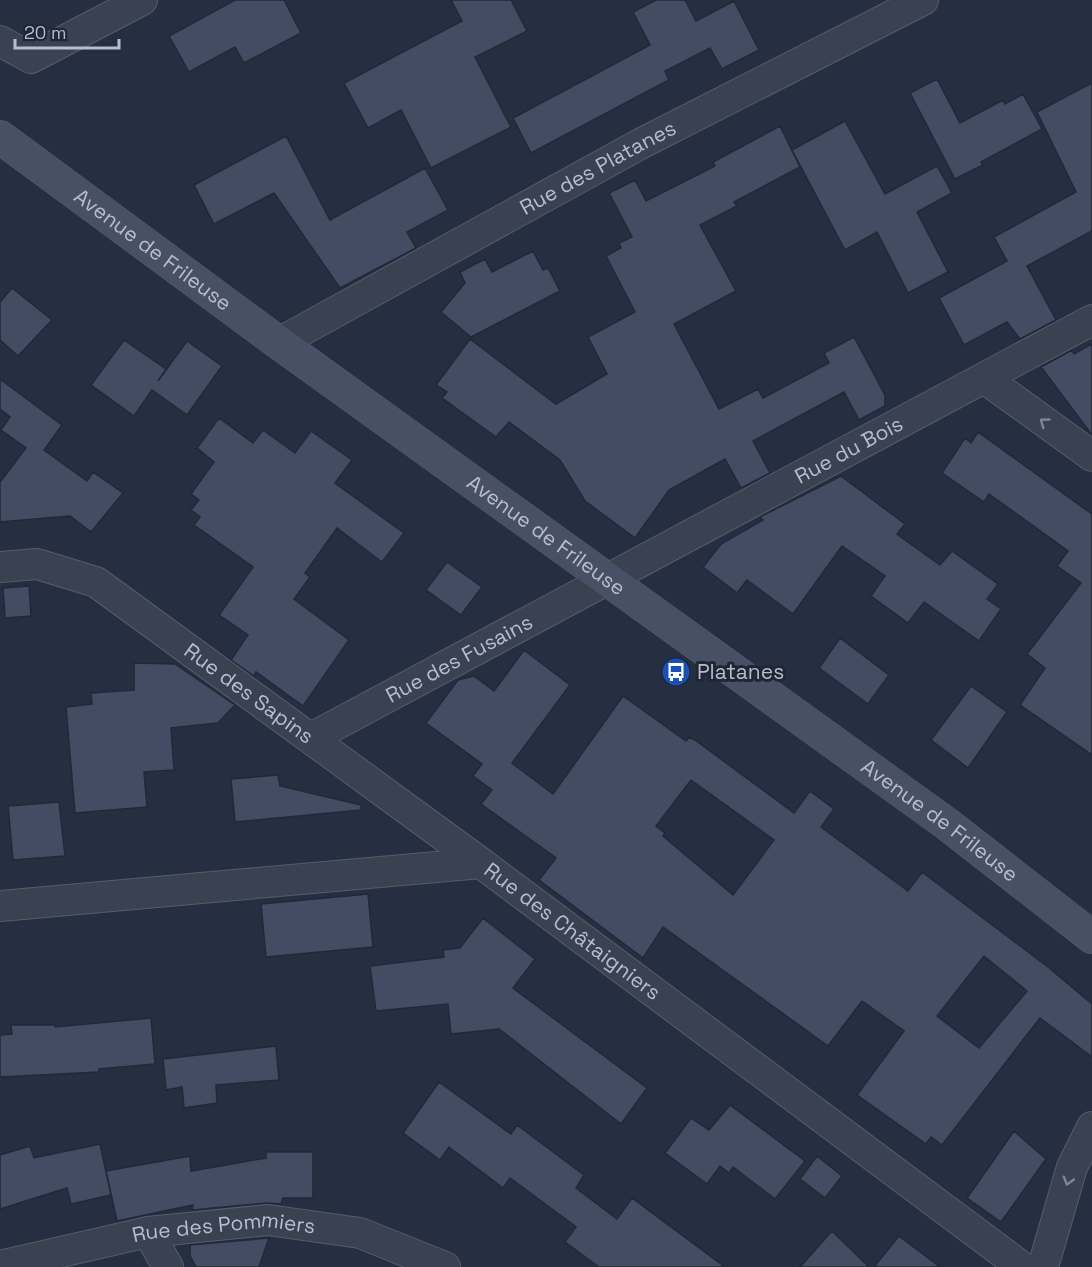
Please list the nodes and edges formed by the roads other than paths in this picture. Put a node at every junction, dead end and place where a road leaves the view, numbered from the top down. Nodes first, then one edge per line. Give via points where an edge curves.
1 (142, 0) edge
2 (923, 0) edge
3 (0, 41) edge
4 (0, 137) edge
5 (1092, 320) edge
6 (279, 343) junction
7 (984, 378) junction
8 (1092, 456) edge
9 (0, 567) edge
10 (607, 578) junction
11 (312, 738) junction
12 (481, 863) junction
13 (0, 906) edge
14 (1092, 937) edge
15 (1092, 1127) edge
16 (148, 1232) junction
17 (0, 1266) edge
18 (168, 1267) edge
19 (445, 1267) edge
20 (1022, 1267) edge
21 (1043, 1267) edge

1 - 3 street via 31,58
2 - 6 street, Rue des Platanes via 642,143
4 - 6 street, Avenue de Frileuse
5 - 7 street, Rue du Bois
6 - 10 street, Avenue de Frileuse
8 -> 7 street
7 - 10 street, Rue du Bois
9 - 11 street, Rue des Sapins via 38,564 96,582
10 - 11 street, Rue des Fusains
10 - 14 street, Avenue de Frileuse via 947,824
11 - 12 street, Rue des Sapins
12 - 13 street, Rue des Châtaigniers
12 - 20 street, Rue des Châtaigniers
15 -> 21 street via 1072,1167
16 - 17 street, Rue des Pommiers
16 - 18 street
16 - 19 street, Rue des Pommiers via 268,1220 360,1233

